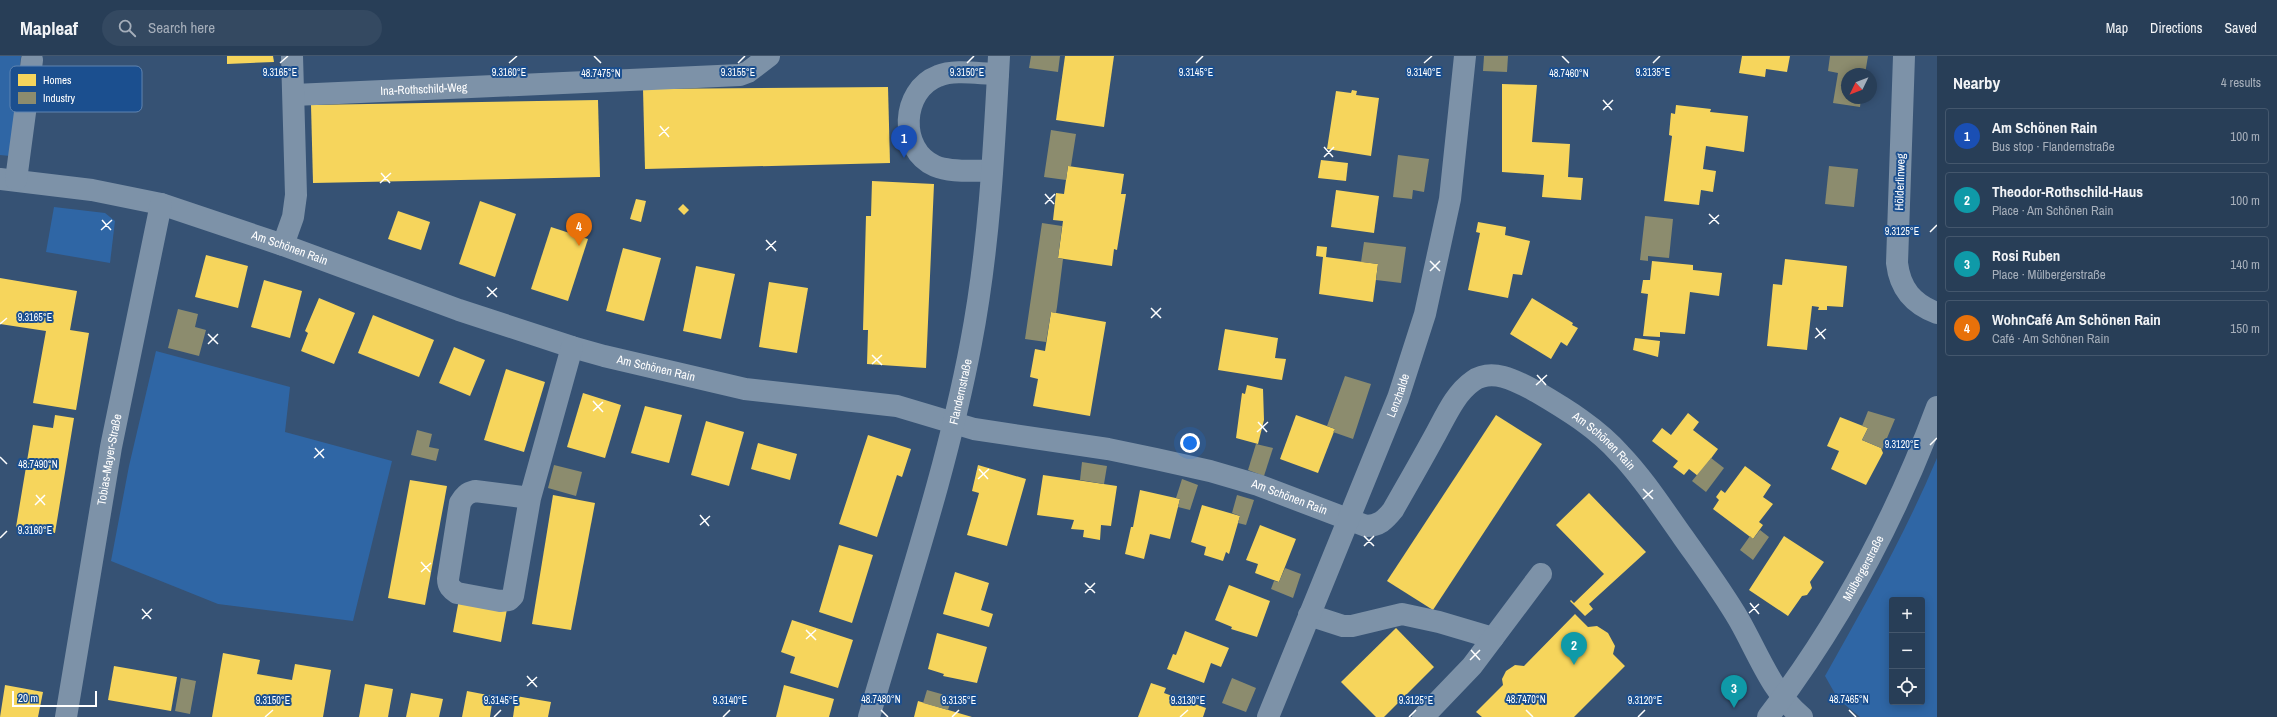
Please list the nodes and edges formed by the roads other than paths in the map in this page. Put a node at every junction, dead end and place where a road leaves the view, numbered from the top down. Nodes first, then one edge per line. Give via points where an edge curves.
1 (292, 56) edge
2 (769, 56) edge
3 (1465, 56) edge
4 (1904, 56) edge
5 (32, 60) dead end
6 (999, 65) edge
7 (31, 66) edge
8 (294, 95) junction
9 (22, 112) edge
10 (992, 171) junction
11 (8, 179) edge
12 (162, 204) junction
13 (283, 245) junction
14 (1937, 313) edge
15 (572, 347) junction
16 (1937, 407) edge
17 (953, 423) junction
18 (530, 498) junction
19 (1348, 520) junction
20 (1541, 574) dead end
21 (1309, 615) junction
22 (1493, 638) junction
23 (1783, 698) junction
24 (66, 717) edge
25 (869, 717) edge
26 (1268, 717) edge
27 (1423, 717) edge
28 (1768, 717) edge
29 (1802, 717) edge

1 - 8 street
2 - 8 street, Ina-Rothschild-Weg via 740,75
3 - 19 street, Lenzhalde via 1450,199 1425,314 1398,398
4 - 14 street, Hölderlinweg via 1898,270 1903,287 1910,297 1919,305
5 - 7 street
6 - 10 street, Flandernstraße
6 - 10 street via 948,73 921,86 914,96 908,120 916,150 927,162 943,169
8 - 13 street via 296,195 293,216
9 - 11 street
10 - 17 street, Flandernstraße via 986,239 971,343
11 - 12 street, Am Schönen Rain via 92,190
12 - 13 street, Am Schönen Rain
12 - 24 street, Tobias-Mayer-Straße via 111,447
13 - 15 street, Am Schönen Rain via 459,310
15 - 17 street, Am Schönen Rain via 745,388 897,406
15 - 18 street
16 - 23 street, Mülbergerstraße via 1904,487 1876,544
17 - 19 street, Am Schönen Rain via 994,433 1108,449 1210,471
17 - 25 street, Flandernstraße
18 - 18 street via 513,596 509,600 500,601 452,590 448,585 448,579 460,503 463,498 475,491
19 - 21 street, Lenzhalde
19 - 23 street, Am Schönen Rain via 1374,526 1387,518 1451,407 1474,381 1491,375 1513,380 1558,405 1587,425 1620,453 1635,470 1712,577
20 - 22 street
21 - 22 street via 1352,626 1402,614
21 - 26 street, Lenzhalde
22 - 27 street via 1472,666
23 - 28 street, Mülbergerstraße
23 - 29 street, Am Schönen Rain

